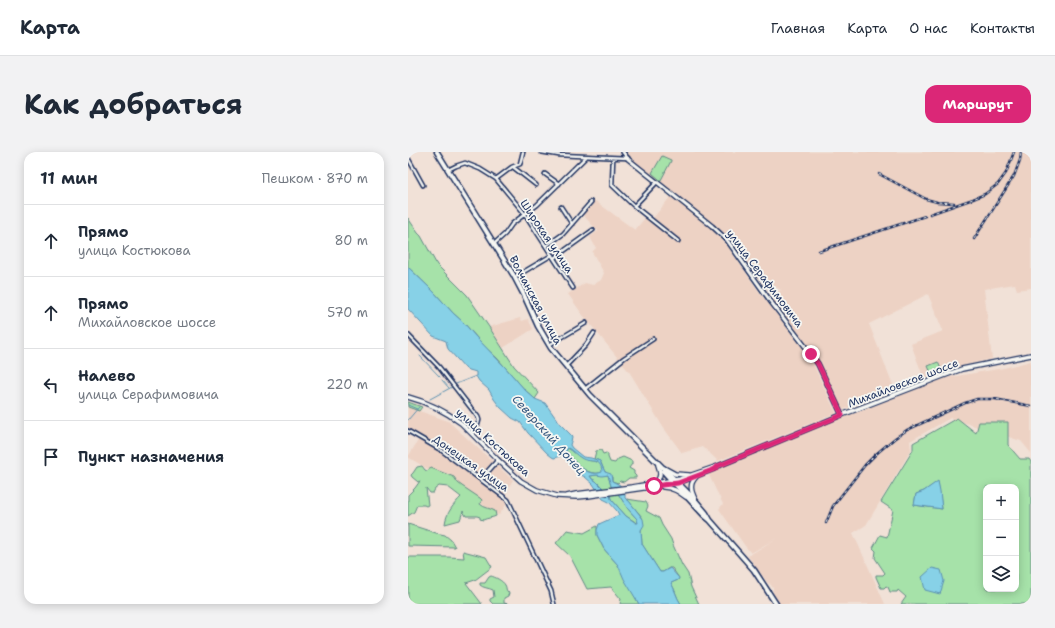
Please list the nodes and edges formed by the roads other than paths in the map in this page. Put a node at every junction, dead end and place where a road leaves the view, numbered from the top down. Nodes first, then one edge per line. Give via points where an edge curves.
1 (523, 152) edge
2 (541, 152) edge
3 (623, 152) edge
4 (437, 153) edge
5 (586, 157) junction
6 (408, 158) edge
7 (613, 158) junction
8 (628, 158) junction
9 (513, 167) junction
10 (448, 171) junction
11 (545, 174) dead end
12 (496, 179) junction
13 (657, 182) junction
14 (423, 184) dead end
15 (558, 184) junction
16 (536, 185) dead end
17 (591, 202) dead end
18 (634, 206) junction
19 (561, 207) dead end
20 (524, 214) junction
21 (572, 224) junction
22 (593, 230) dead end
23 (678, 241) dead end
24 (494, 243) junction
25 (546, 246) junction
26 (553, 257) junction
27 (515, 277) junction
28 (573, 288) dead end
29 (586, 323) dead end
30 (408, 334) edge
31 (594, 334) dead end
32 (653, 338) dead end
33 (549, 346) junction
34 (1031, 355) edge
35 (566, 366) junction
36 (585, 389) junction
37 (408, 397) edge
38 (842, 415) junction
39 (408, 431) edge
40 (468, 431) junction
41 (652, 457) junction
42 (498, 460) junction
43 (658, 465) junction
44 (718, 466) junction
45 (664, 468) junction
46 (692, 475) junction
47 (697, 476) junction
48 (481, 479) junction
49 (675, 482) junction
50 (655, 485) junction
51 (693, 500) junction
52 (554, 604) edge
53 (776, 604) edge

1 - 9 street via 520,164
2 - 5 street
3 - 8 street, улица Серафимовича
4 - 10 main road, Волчанская улица
5 - 7 street
5 - 15 street
6 - 14 street
7 - 8 street
7 - 18 street via 612,185
8 - 13 street, улица Серафимовича
9 - 12 street
9 - 16 street
10 - 12 street, Широкая улица via 465,163
10 - 24 main road, Волчанская улица
11 - 15 street
12 - 20 street, Широкая улица
13 - 18 street
13 - 38 street, улица Серафимовича via 727,240 818,364
15 - 20 street via 538,205
17 - 21 street
18 - 23 street
19 - 21 street
20 - 24 street
20 - 25 street, Широкая улица
21 - 25 street
22 - 26 street
24 - 27 main road, Волчанская улица
25 - 26 street, Широкая улица
26 - 27 street
26 - 28 street, Широкая улица
27 - 33 main road, Волчанская улица
29 - 33 street
30 - 40 street via 439,367 478,417 478,424
31 - 35 street
32 - 36 street
33 - 35 main road, Волчанская улица
34 - 38 main road, Михайловское шоссе via 962,369
35 - 36 main road, Волчанская улица
36 - 41 main road, Волчанская улица
37 - 40 main road, улица Костюкова via 446,413
38 - 44 main road, Михайловское шоссе
39 - 48 street, Донецкая улица via 441,450
40 - 42 main road, улица Костюкова
41 - 43 main road, Волчанская улица
41 - 45 main road, Волчанская улица
42 - 48 street
42 - 50 main road, улица Костюкова via 528,486 557,496
43 - 49 main road, Волчанская улица
43 - 50 main road via 660,477
44 - 46 main road, Михайловское шоссе
44 - 47 main road, Михайловское шоссе
45 - 46 main road via 675,474
45 - 49 main road, Волчанская улица
46 - 49 main road, Михайловское шоссе
47 - 49 main road, Михайловское шоссе
47 - 51 main road via 691,485
48 - 52 street, Донецкая улица via 508,500 551,591
49 - 50 main road, улица Костюкова
49 - 51 main road, Волчанская улица
50 - 51 main road via 675,490
51 - 53 main road, Волчанская улица via 754,570

